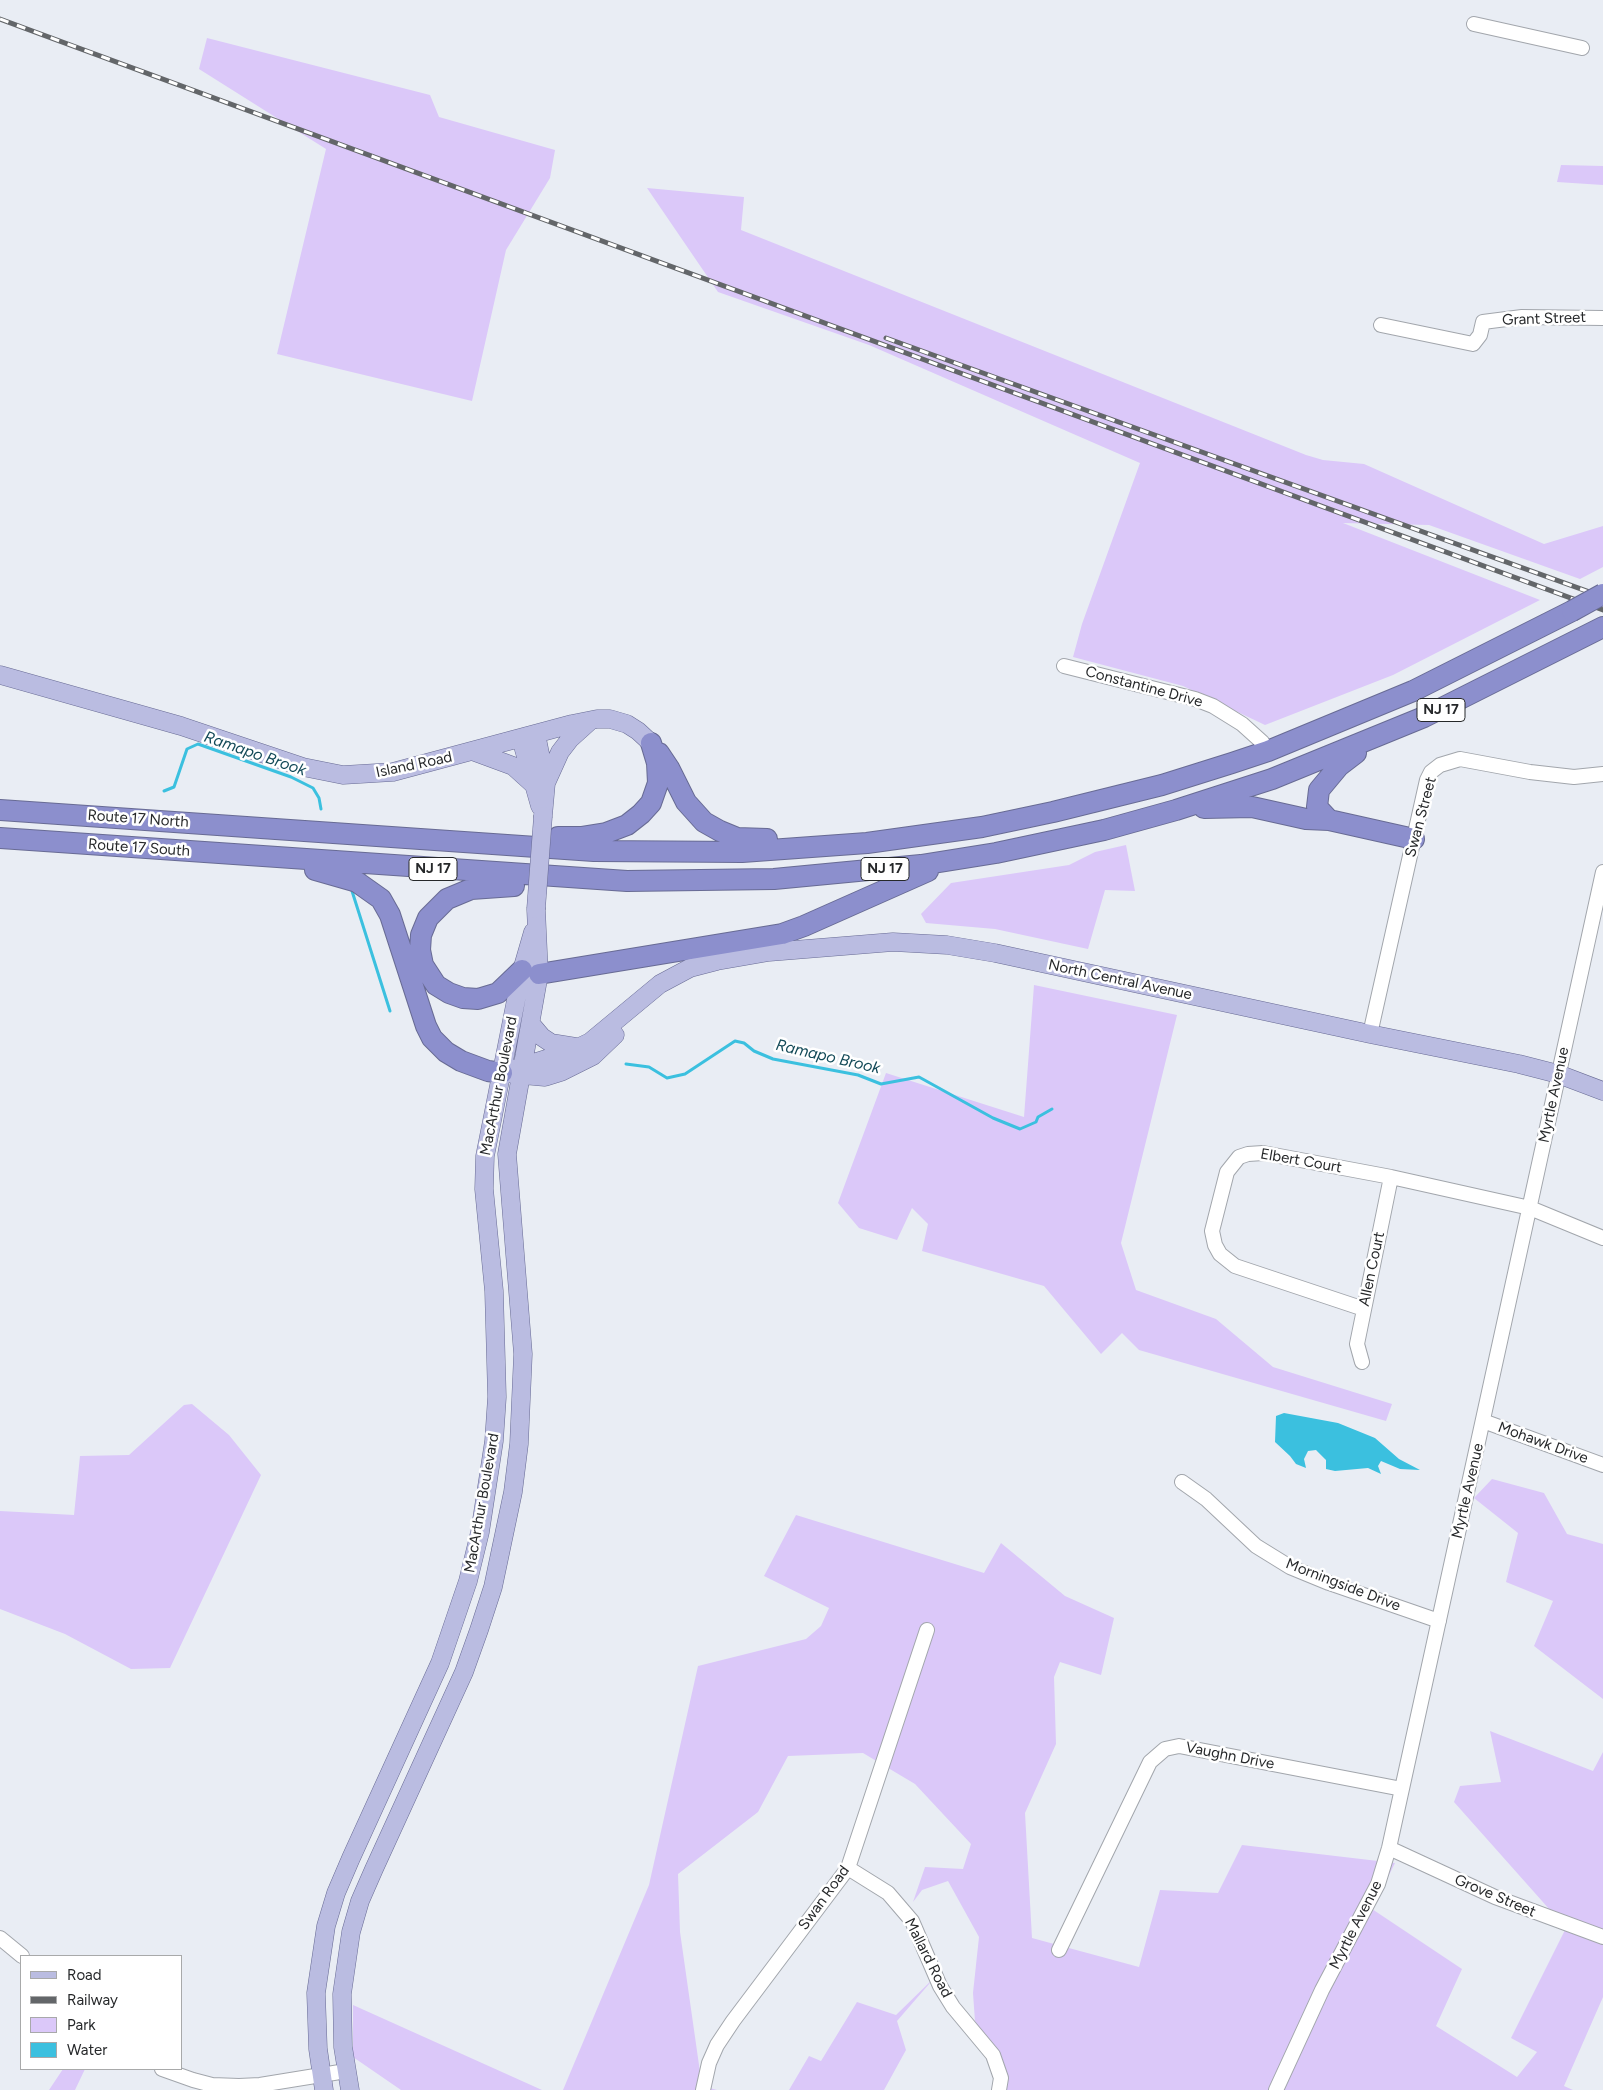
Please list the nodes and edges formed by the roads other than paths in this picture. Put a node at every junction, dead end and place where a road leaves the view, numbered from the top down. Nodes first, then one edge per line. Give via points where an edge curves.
1 (1474, 24) dead end
2 (1582, 48) dead end
3 (1603, 318) edge
4 (1381, 325) dead end
5 (1603, 594) edge
6 (1603, 627) edge
7 (1064, 666) dead end
8 (0, 675) edge
9 (591, 720) junction
10 (528, 737) junction
11 (1375, 738) junction
12 (651, 744) junction
13 (1268, 751) junction
14 (474, 752) junction
15 (1603, 774) edge
16 (540, 785) junction
17 (0, 810) edge
18 (1176, 810) junction
19 (1329, 820) junction
20 (0, 838) edge
21 (1414, 839) junction
22 (429, 840) junction
23 (799, 849) junction
24 (277, 859) junction
25 (958, 859) junction
26 (1603, 872) edge
27 (589, 879) junction
28 (1597, 932) edge
29 (531, 972) junction
30 (640, 1002) junction
31 (531, 1024) junction
32 (1370, 1034) junction
33 (581, 1047) junction
34 (523, 1070) junction
35 (502, 1073) junction
36 (1558, 1074) junction
37 (1603, 1091) edge
38 (1391, 1177) junction
39 (1530, 1208) junction
40 (1603, 1238) edge
41 (1364, 1309) junction
42 (1362, 1362) dead end
43 (1483, 1421) junction
44 (1603, 1465) edge
45 (1182, 1482) dead end
46 (1439, 1621) junction
47 (927, 1630) dead end
48 (440, 1663) junction
49 (408, 1735) junction
50 (435, 1735) junction
51 (1402, 1788) junction
52 (404, 1804) junction
53 (1389, 1848) junction
54 (848, 1868) junction
55 (1603, 1937) edge
56 (0, 1938) edge
57 (1059, 1950) dead end
58 (21, 1955) edge
59 (165, 2070) edge
60 (346, 2071) junction
61 (323, 2083) edge
62 (350, 2090) edge
63 (704, 2090) edge
64 (999, 2090) edge
65 (1276, 2090) edge

1 - 2 street
3 - 4 street, Grant Street via 1522,317 1483,322 1480,335 1473,344
5 - 13 highway, NJ 17, bridge via 1413,691
6 - 11 highway, NJ 17 via 1432,714
7 - 13 street, Constantine Drive via 1213,706 1242,724
8 - 14 main road, Island Road via 182,726 329,773 382,774
9 - 10 main road, Island Road
9 - 12 main road, Island Road via 610,719 627,724
9 - 16 main road via 565,745
10 - 14 main road, Island Road
10 - 16 main road, MacArthur Boulevard
11 - 18 highway, NJ 17 via 1272,779
11 - 19 highway via 1339,766 1319,790 1317,807
12 - 22 highway via 658,769 656,790 647,809 627,825 581,837 517,835
12 - 23 highway via 664,759 686,802 704,822 737,838 790,838
13 - 23 highway, NJ 17 via 1153,788 1018,820 908,838
14 - 16 main road via 513,766
15 - 21 street, Swan Street via 1574,777 1470,760 1450,760 1431,772 1427,780
16 - 29 main road, MacArthur Boulevard, bridge via 543,816
17 - 22 highway, Route 17 North / NJ 17
18 - 19 highway via 1252,807 1306,819
18 - 25 highway, NJ 17 via 1068,838
19 - 21 highway
20 - 24 highway, Route 17 South / NJ 17
21 - 32 street, Swan Street
22 - 23 highway, NJ 17 via 650,853
24 - 27 highway, NJ 17
24 - 35 highway via 350,880 375,893 390,915 432,1038 461,1061 488,1072
25 - 27 highway, NJ 17 via 774,879
25 - 29 highway via 782,934
26 - 28 street, Myrtle Avenue
27 - 29 highway via 471,888 447,899 428,918 421,935 421,957 431,979 448,993 463,998 485,998
28 - 36 street, Myrtle Avenue
29 - 31 main road, MacArthur Boulevard
29 - 35 main road, MacArthur Boulevard
30 - 32 main road, North Central Avenue via 675,975 729,958 815,947 919,943 996,953
30 - 33 main road, North Central Avenue
30 - 34 main road, North Central Avenue via 608,1042 585,1062 545,1077
31 - 33 main road via 551,1043
31 - 34 main road, MacArthur Boulevard
32 - 36 main road, North Central Avenue
33 - 34 main road, North Central Avenue
34 - 35 main road, North Central Avenue
34 - 50 main road, MacArthur Boulevard via 507,1166 522,1339 523,1398 519,1444 505,1537 486,1611 464,1672
35 - 48 main road, MacArthur Boulevard via 484,1172 498,1355 494,1441 470,1574
36 - 37 main road, North Central Avenue
36 - 39 street, Myrtle Avenue
38 - 39 street, Elbert Court
38 - 41 street, Allen Court
38 - 41 street, Elbert Court via 1263,1153 1248,1154 1236,1160 1227,1172 1212,1231 1220,1254 1234,1266
39 - 40 street, Elbert Court
39 - 43 street, Myrtle Avenue
41 - 42 street, Allen Court via 1357,1344
43 - 44 street, Mohawk Drive
43 - 46 street, Myrtle Avenue
45 - 46 street, Morningside Drive via 1206,1499 1256,1546 1290,1567
46 - 51 street, Myrtle Avenue
47 - 54 street, Swan Road
48 - 49 main road, MacArthur Boulevard
48 - 50 main road via 444,1670 419,1724 419,1728
49 - 52 main road via 408,1744 389,1788 390,1798
49 - 61 main road, MacArthur Boulevard via 350,1858 326,1926 316,1993
50 - 52 main road, MacArthur Boulevard
51 - 53 street, Myrtle Avenue
51 - 57 street, Vaughn Drive via 1179,1746 1165,1749 1150,1762
52 - 60 main road, MacArthur Boulevard via 360,1901 351,1932 342,1994
53 - 55 street, Grove Street via 1495,1897
53 - 65 street, Myrtle Avenue via 1378,1884 1322,1990
54 - 63 street, Swan Road via 717,2045 709,2063
54 - 64 street, Mallard Road via 888,1893 912,1921 940,1986 993,2055 1001,2078
56 - 58 street
59 - 61 street via 193,2080 239,2086
60 - 61 street
60 - 62 main road, MacArthur Boulevard

